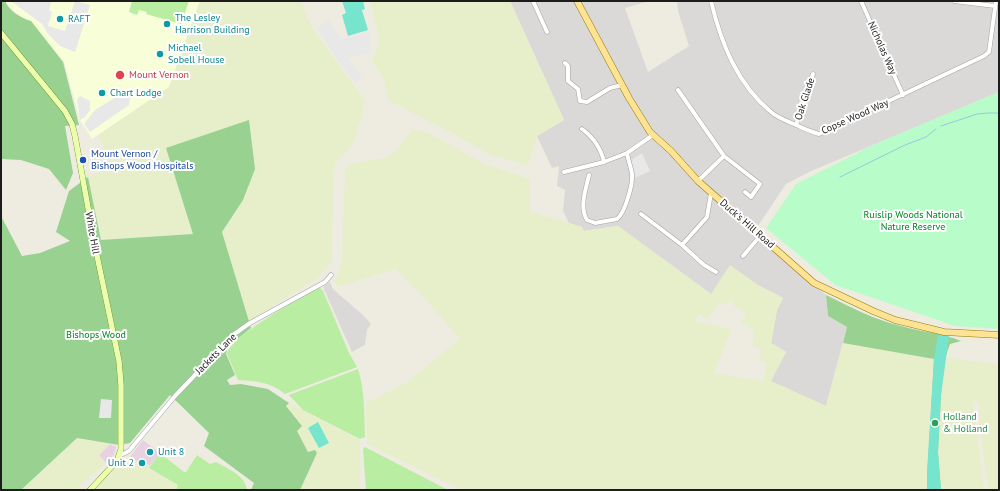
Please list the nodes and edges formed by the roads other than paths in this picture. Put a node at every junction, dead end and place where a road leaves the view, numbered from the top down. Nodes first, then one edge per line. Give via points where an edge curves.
1 (534, 1) edge
2 (577, 1) edge
3 (711, 1) edge
4 (861, 1) edge
5 (954, 1) edge
6 (996, 1) edge
7 (995, 6) junction
8 (547, 32) dead end
9 (1, 33) edge
10 (565, 62) dead end
11 (813, 74) dead end
12 (622, 85) junction
13 (678, 90) dead end
14 (903, 94) junction
15 (796, 125) junction
16 (582, 129) dead end
17 (653, 135) junction
18 (627, 153) junction
19 (724, 156) junction
20 (604, 162) junction
21 (564, 172) dead end
22 (589, 175) dead end
23 (698, 181) junction
24 (745, 192) dead end
25 (711, 193) junction
26 (641, 214) dead end
27 (760, 236) junction
28 (682, 245) junction
29 (744, 256) dead end
30 (716, 272) dead end
31 (331, 275) dead end
32 (999, 335) edge
33 (119, 456) junction
34 (90, 490) edge

1 - 8 street
2 - 12 main road, Duck's Hill Road
3 - 15 street, Copse Wood Way via 724,47 745,85 771,112
4 - 14 street, Nicholas Way
5 - 7 street
6 - 7 street
7 - 14 street, Copse Wood Way via 988,52 984,56
9 - 33 street, White Hill via 65,111 72,124 119,361 122,444
10 - 12 street via 568,66 568,81 578,89 580,101 587,102 610,88
11 - 15 street, Oak Glade
12 - 17 main road, Duck's Hill Road
13 - 19 street
14 - 15 street, Copse Wood Way via 818,134
16 - 20 street via 602,150
17 - 18 street
17 - 23 main road, Duck's Hill Road
18 - 20 street
18 - 22 street via 632,174 631,186 624,209 617,219 595,223 587,220 583,212
19 - 23 street
19 - 24 street via 760,184 751,197
20 - 21 street
23 - 25 main road, Duck's Hill Road
25 - 27 main road, Duck's Hill Road
25 - 28 street via 707,217
26 - 28 street
27 - 29 street
27 - 32 main road, Duck's Hill Road via 814,283 877,313 944,332
28 - 30 street via 704,266
31 - 33 street, Jackets Lane via 325,282 232,335 175,396 129,451
33 - 34 street

